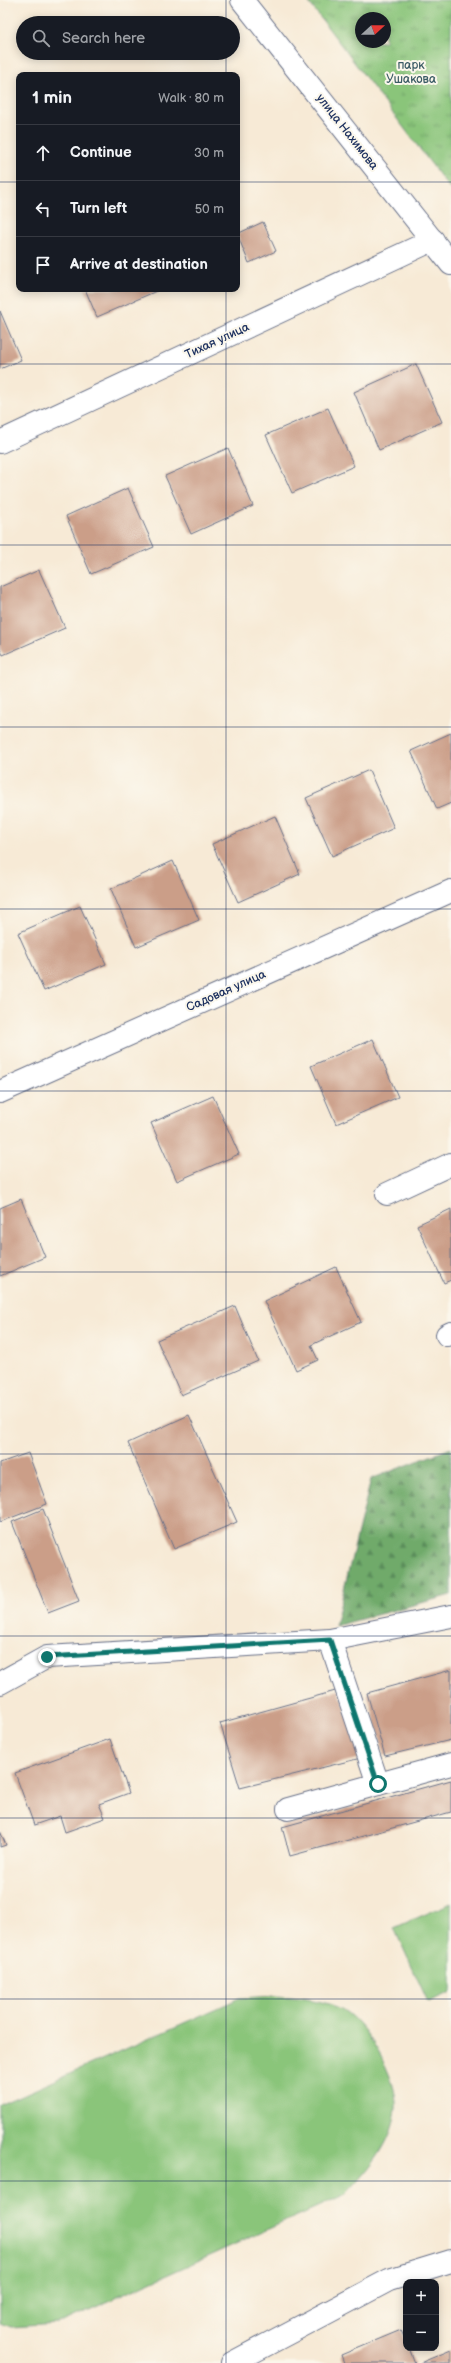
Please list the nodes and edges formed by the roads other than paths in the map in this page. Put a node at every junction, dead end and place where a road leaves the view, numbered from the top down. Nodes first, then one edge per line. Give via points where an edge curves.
1 (242, 0) edge
2 (433, 240) junction
3 (451, 264) edge
4 (0, 442) edge
5 (451, 891) edge
6 (0, 1092) edge
7 (451, 1164) edge
8 (387, 1194) dead end
9 (451, 1616) edge
10 (330, 1640) junction
11 (0, 1683) edge
12 (451, 1764) edge
13 (378, 1784) junction
14 (288, 1809) dead end
15 (451, 2261) edge
16 (232, 2363) edge

1 - 2 street, улица Нахимова
2 - 3 street, улица Нахимова
2 - 4 street, Тихая улица
5 - 6 street, Садовая улица
7 - 8 street
9 - 10 street
10 - 11 street via 47,1657
10 - 13 street
12 - 13 street
13 - 14 street
15 - 16 street via 389,2280

